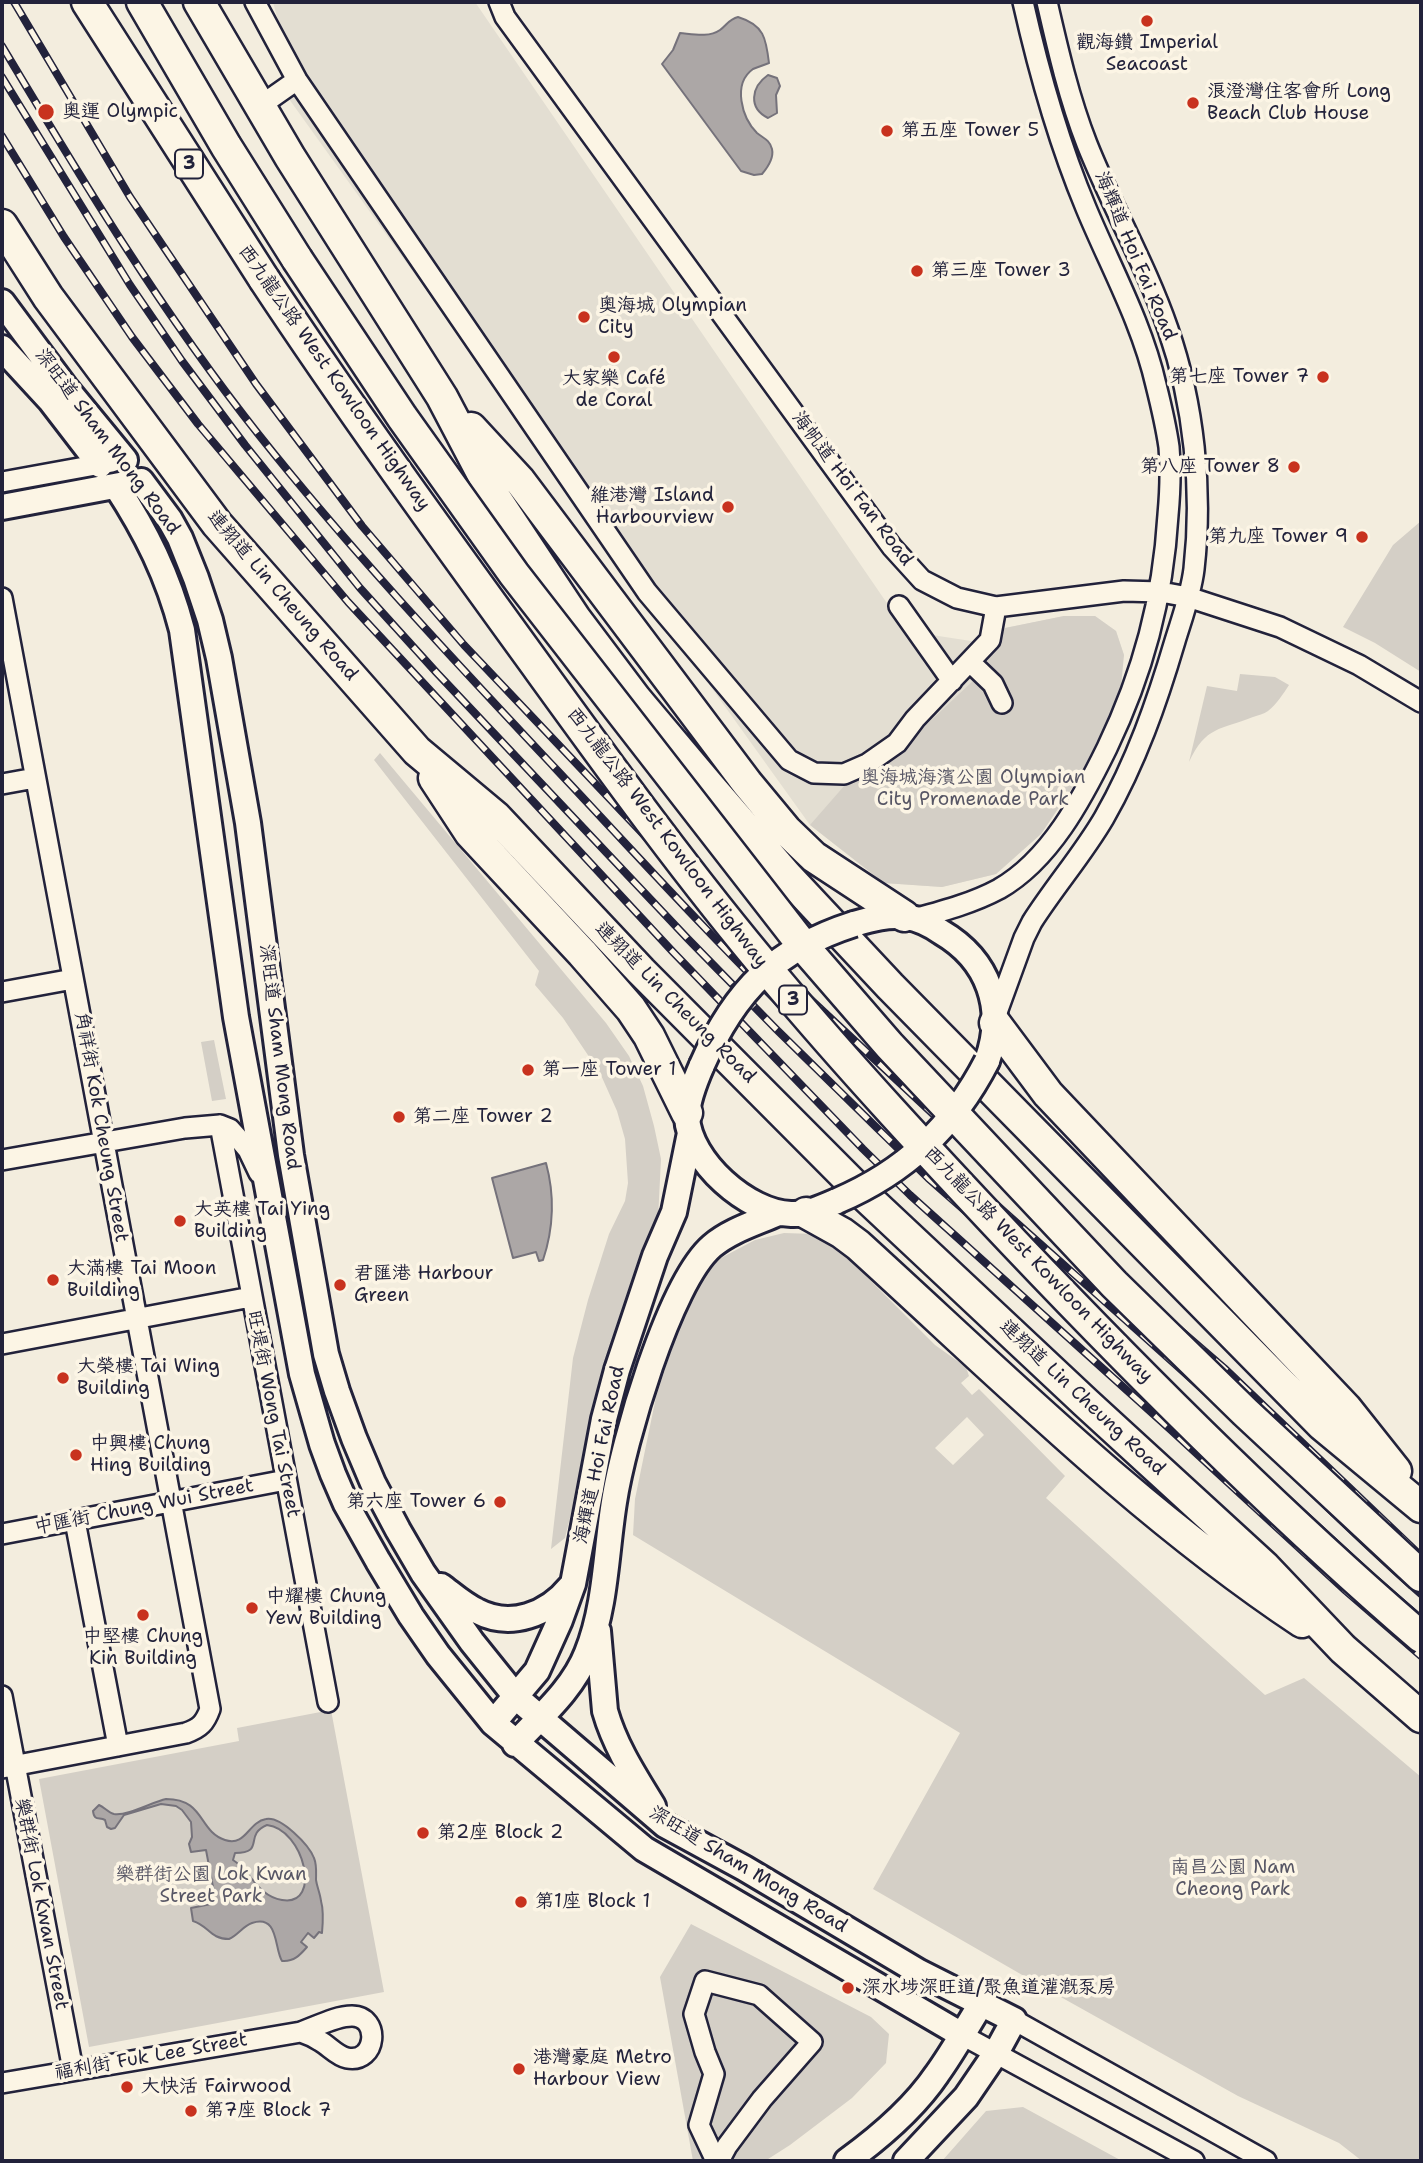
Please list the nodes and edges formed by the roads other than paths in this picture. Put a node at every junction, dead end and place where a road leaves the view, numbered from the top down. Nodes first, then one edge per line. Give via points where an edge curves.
1 (88, 2) edge
2 (142, 2) edge
3 (255, 2) edge
4 (499, 2) edge
5 (1023, 2) edge
6 (1047, 2) edge
7 (206, 8) edge
8 (297, 80) junction
9 (260, 106) junction
10 (2, 225) edge
11 (2, 302) edge
12 (2, 348) edge
13 (442, 397) junction
14 (125, 460) junction
15 (100, 464) junction
16 (141, 481) junction
17 (2, 482) edge
18 (116, 486) junction
19 (2, 507) edge
20 (1161, 592) junction
21 (1188, 597) junction
22 (2, 598) edge
23 (899, 606) dead end
24 (996, 607) junction
25 (970, 662) junction
26 (952, 681) junction
27 (10, 682) edge
28 (1002, 702) dead end
29 (1421, 702) edge
30 (417, 751) junction
31 (35, 778) junction
32 (2, 784) edge
33 (248, 823) junction
34 (217, 876) junction
35 (909, 918) junction
36 (73, 979) junction
37 (2, 992) edge
38 (995, 1019) junction
39 (689, 1123) junction
40 (220, 1125) junction
41 (103, 1141) junction
42 (2, 1160) edge
43 (265, 1183) junction
44 (792, 1213) junction
45 (251, 1297) junction
46 (136, 1318) junction
47 (2, 1344) edge
48 (286, 1480) junction
49 (1421, 1500) edge
50 (172, 1502) junction
51 (1421, 1507) edge
52 (75, 1521) junction
53 (2, 1534) edge
54 (423, 1573) junction
55 (1421, 1576) edge
56 (573, 1584) junction
57 (597, 1623) junction
58 (1421, 1637) edge
59 (1343, 1649) junction
60 (2, 1696) edge
61 (517, 1698) junction
62 (328, 1702) dead end
63 (1421, 1717) edge
64 (539, 1718) junction
65 (493, 1723) junction
66 (515, 1744) junction
67 (118, 1745) junction
68 (8, 1766) edge
69 (666, 1825) junction
70 (981, 2004) junction
71 (1014, 2021) junction
72 (300, 2032) dead end
73 (962, 2035) junction
74 (996, 2053) junction
75 (73, 2070) junction
76 (2, 2083) edge
77 (718, 2161) edge
78 (847, 2161) edge
79 (905, 2161) edge
80 (1194, 2161) edge
81 (1266, 2161) edge

1 - 58 highway, 西九龍公路 West Kowloon Highway / 3, bridge via 264,278 372,436 631,796 770,974 863,1081 1089,1322 1280,1509
2 - 55 highway, 西九龍公路 West Kowloon Highway / 3, bridge via 226,146 402,417 514,574 804,947 889,1045 1114,1284
3 - 8 street
4 - 24 street, 海帆道 Hoi Fan Road via 505,17 892,547 922,580 957,598
5 - 20 street, 海輝道 Hoi Fai Road via 1044,92 1067,159 1156,382 1171,481
6 - 21 street, 海輝道 Hoi Fai Road via 1066,84 1087,144 1168,328 1182,377 1196,478 1194,560
7 - 9 highway
8 - 9 street
8 - 26 street via 647,592 789,760 824,773 844,774 867,764 897,743
9 - 13 highway
10 - 30 highway, 連翔道 Lin Cheung Road via 48,297 211,516
11 - 14 main road, 深旺道 Sham Mong Road
12 - 15 main road, 深旺道 Sham Mong Road
13 - 35 highway via 520,481 786,830 827,866
13 - 51 highway via 494,496 575,618 636,699 779,866 890,986 1322,1425
14 - 15 street
14 - 16 street, 深旺道 Sham Mong Road
15 - 17 street
15 - 18 street, 深旺道 Sham Mong Road
16 - 18 main road
16 - 33 main road, 深旺道 Sham Mong Road via 180,538 210,620
18 - 19 main road
18 - 34 main road, 深旺道 Sham Mong Road via 146,533 177,608
20 - 21 street, 海帆道 Hoi Fan Road
20 - 24 street, 海帆道 Hoi Fan Road via 1124,591
20 - 35 street, 海輝道 Hoi Fai Road via 1128,703 1093,777 1055,836 1028,867 1000,888 961,905
21 - 29 street, 海帆道 Hoi Fan Road via 1280,628 1359,665
21 - 38 street, 海輝道 Hoi Fai Road via 1141,741 1086,847 1032,922
22 - 27 street, 角祥街 Kok Cheung Street
23 - 26 street
24 - 25 street via 990,640
25 - 26 street
25 - 28 street via 993,684
27 - 31 street, 角祥街 Kok Cheung Street
30 - 39 highway via 470,832 631,1009 649,1036
30 - 59 highway, 連翔道 Lin Cheung Road via 496,817 641,971 862,1193 1265,1567
31 - 32 street
31 - 36 street, 角祥街 Kok Cheung Street
33 - 34 main road via 227,834
33 - 54 main road, 深旺道 Sham Mong Road via 291,1155 326,1354 373,1483
34 - 43 main road, 深旺道 Sham Mong Road
35 - 38 main road, 海輝道 Hoi Fai Road via 951,938 973,958 987,981
35 - 39 main road, 海輝道 Hoi Fai Road, bridge via 883,917 854,924 796,948 763,972 724,1022 702,1065
36 - 37 street
36 - 41 street, 角祥街 Kok Cheung Street
38 - 44 main road, 海輝道 Hoi Fai Road, bridge via 987,1061 962,1104 914,1155 866,1189
38 - 49 highway via 1048,1094 1346,1408
39 - 44 main road via 704,1157 724,1184 745,1199
39 - 56 main road, 海輝道 Hoi Fai Road via 674,1212 655,1256 604,1419
40 - 41 street
40 - 43 street via 230,1129 248,1150
40 - 45 street, 旺堤街 Wong Tai Street
41 - 42 street
41 - 46 street, 角祥街 Kok Cheung Street
43 - 65 main road, 深旺道 Sham Mong Road via 302,1374 333,1474 411,1616
44 - 57 main road, 海輝道 Hoi Fai Road via 732,1233 713,1245 673,1309 627,1446
44 - 59 highway via 842,1233 859,1245 1139,1498 1249,1587
45 - 46 street
45 - 48 street, 旺堤街 Wong Tai Street
46 - 47 street
46 - 50 street, 角祥街 Kok Cheung Street
48 - 50 street, 中匯街 Chung Wui Street
48 - 62 street, 旺堤街 Wong Tai Street
50 - 52 street, 中匯街 Chung Wui Street
50 - 67 street, 角祥街 Kok Cheung Street via 210,1709 198,1729
52 - 53 street, 中匯街 Chung Wui Street
52 - 67 street
54 - 56 main road via 471,1608 502,1619 543,1612
54 - 61 main road, 深旺道 Sham Mong Road
56 - 61 main road, 海輝道 Hoi Fai Road via 544,1659
57 - 64 main road, 海輝道 Hoi Fai Road via 582,1665
57 - 69 main road via 609,1724 618,1748
59 - 63 highway, 連翔道 Lin Cheung Road
60 - 68 street, 樂群街 Lok Kwan Street
61 - 64 main road, 深旺道 Sham Mong Road
61 - 65 main road, 海輝道 Hoi Fai Road
64 - 66 main road, 海輝道 Hoi Fai Road
64 - 69 main road, 深旺道 Sham Mong Road
65 - 66 main road, 深旺道 Sham Mong Road
66 - 73 main road, 深旺道 Sham Mong Road via 644,1849
67 - 68 street
68 - 75 street, 樂群街 Lok Kwan Street
69 - 70 main road, 深旺道 Sham Mong Road
70 - 71 main road, 深旺道 Sham Mong Road
70 - 73 main road
71 - 74 main road
71 - 81 street, 深旺道 Sham Mong Road
72 - 75 street, 福利街 Fuk Lee Street
73 - 74 street, 深旺道 Sham Mong Road
73 - 78 main road via 921,2094 892,2125
74 - 79 main road via 966,2098
74 - 80 street, 深旺道 Sham Mong Road
75 - 76 street, 福利街 Fuk Lee Street
77 - 77 street via 762,2099 812,2042 759,1996 705,1981 694,2014 714,2074 699,2125

